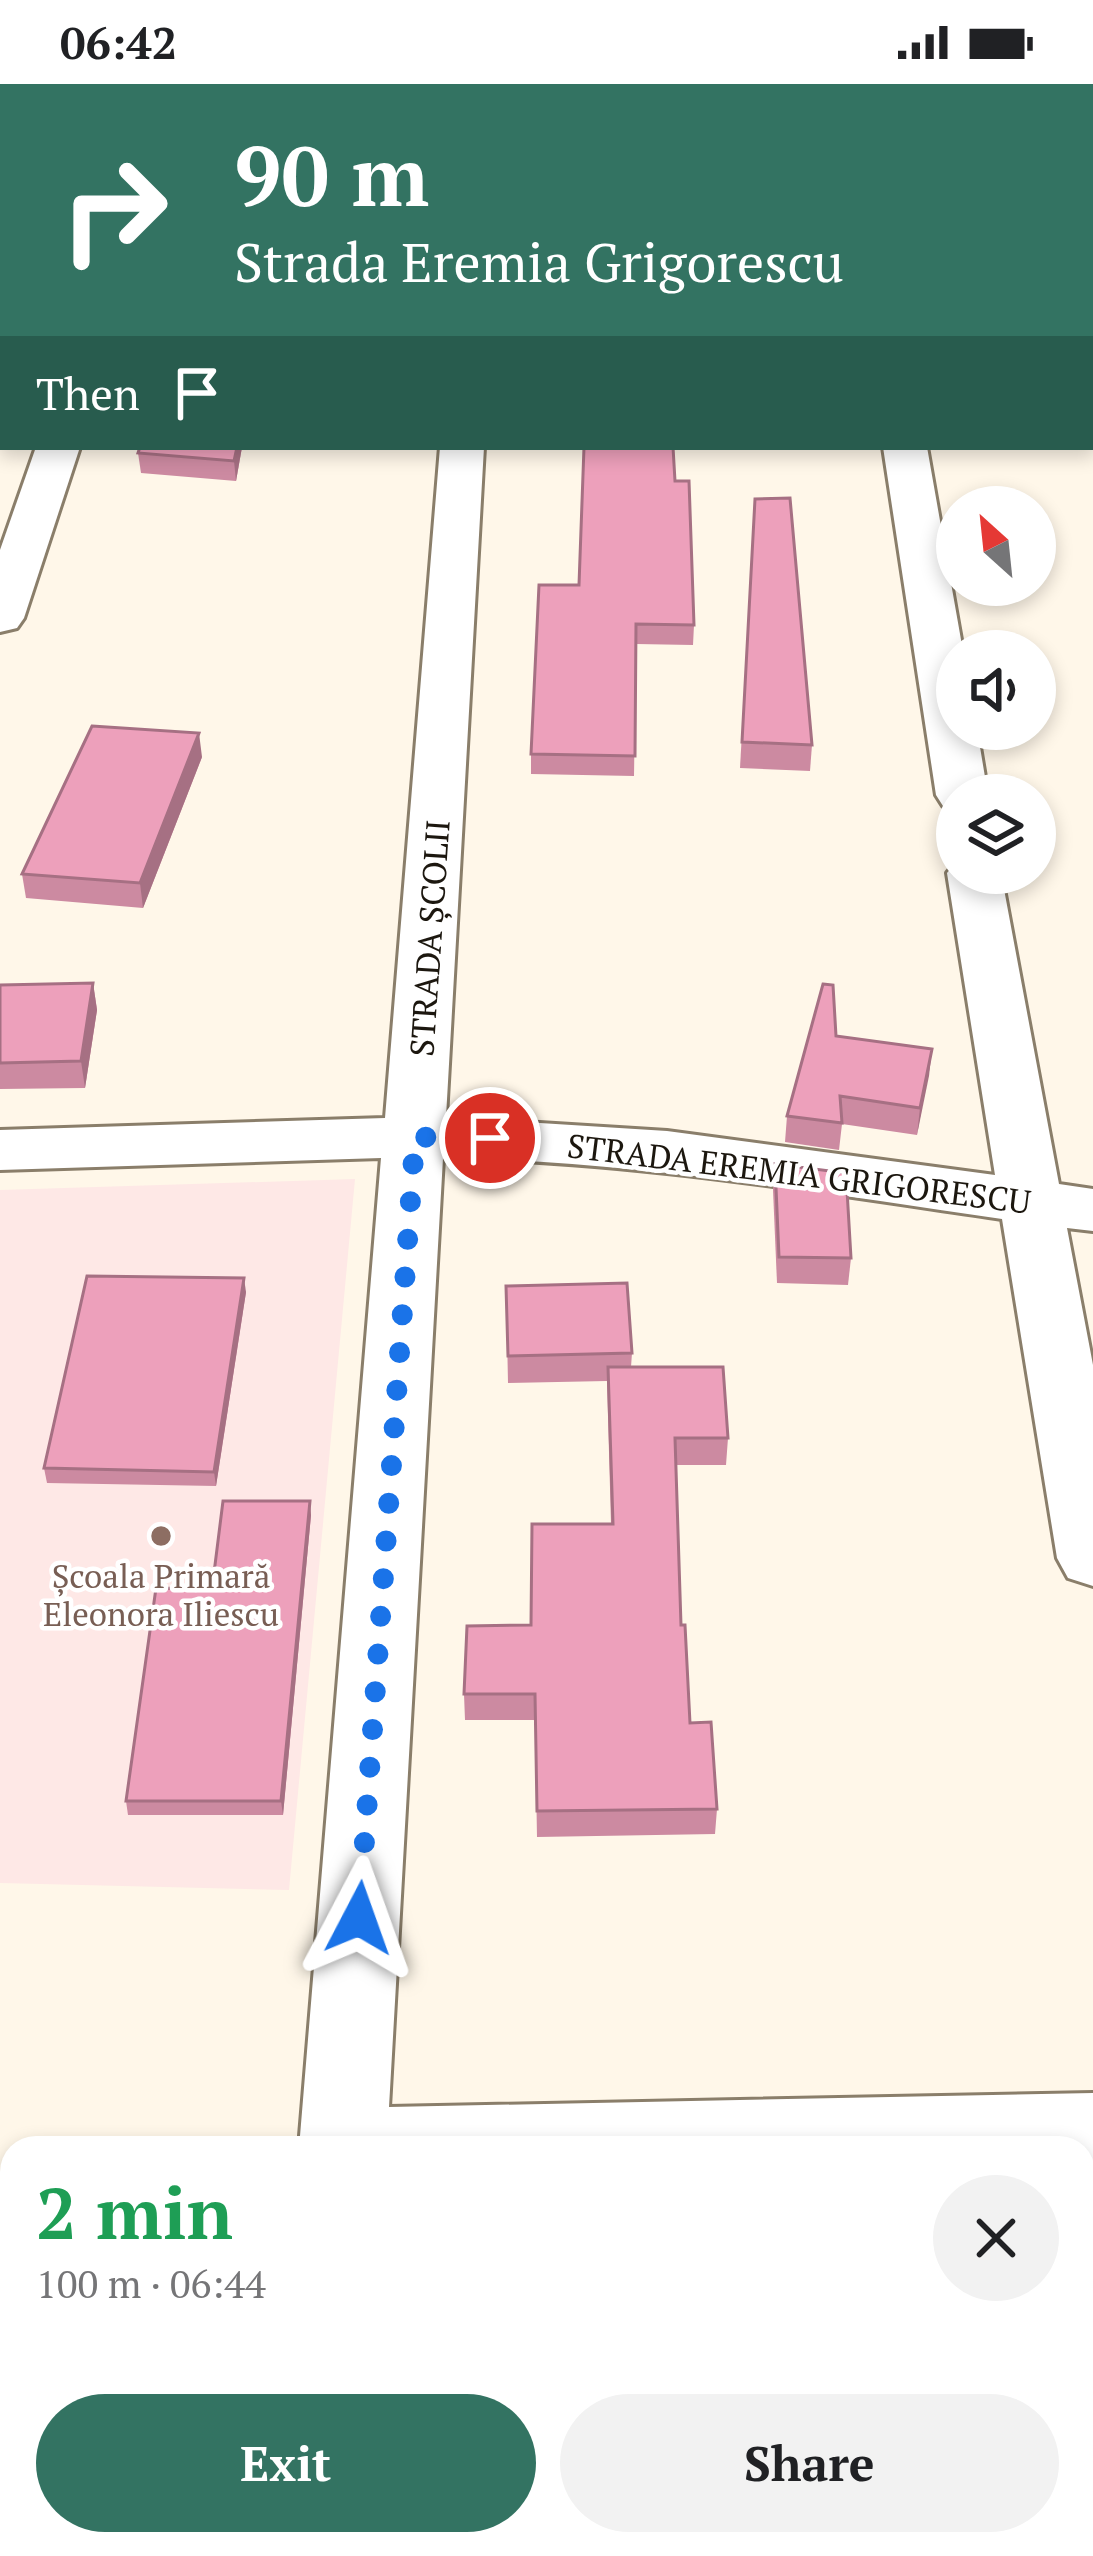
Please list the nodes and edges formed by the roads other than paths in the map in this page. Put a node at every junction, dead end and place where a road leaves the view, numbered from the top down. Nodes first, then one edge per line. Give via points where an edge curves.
1 (57, 450) edge
2 (462, 450) edge
3 (905, 450) edge
4 (0, 618) edge
5 (959, 774) edge
6 (977, 894) edge
7 (415, 1137) junction
8 (0, 1150) edge
9 (1028, 1202) junction
10 (1093, 1210) edge
11 (1093, 1558) edge
12 (1093, 2133) edge
13 (344, 2136) edge
14 (949, 2136) edge

1 - 4 street
2 - 7 street, STRADA ȘCOLII
3 - 5 street
6 - 9 street
7 - 8 street, STRADA EREMIA GRIGORESCU
7 - 9 street, STRADA EREMIA GRIGORESCU via 668,1151
7 - 13 street, STRADA ȘCOLII
9 - 10 street, STRADA EREMIA GRIGORESCU
9 - 11 street
12 - 14 street

